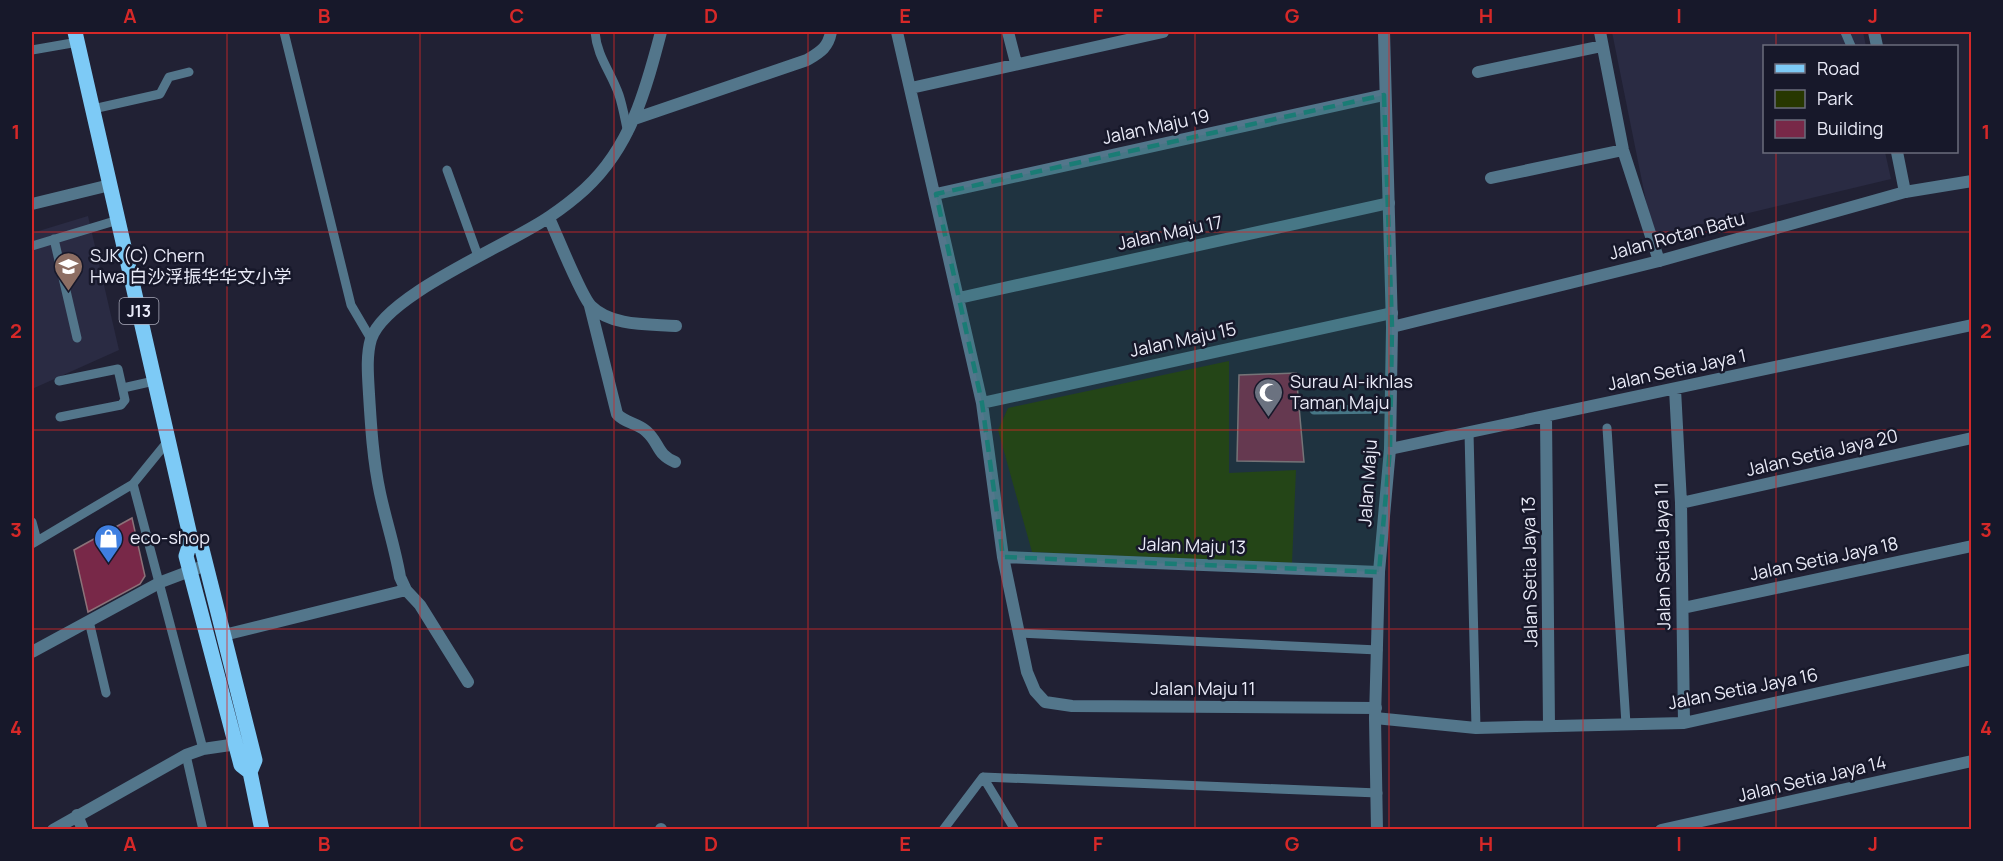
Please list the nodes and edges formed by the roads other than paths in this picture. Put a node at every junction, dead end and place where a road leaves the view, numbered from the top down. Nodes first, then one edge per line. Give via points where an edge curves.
1 (284, 32) edge
2 (595, 32) edge
3 (661, 32) edge
4 (831, 32) edge
5 (897, 32) edge
6 (1008, 32) edge
7 (1163, 32) edge
8 (1384, 32) edge
9 (1600, 32) edge
10 (1119, 36) edge
11 (76, 37) edge
12 (1602, 46) junction
13 (32, 50) edge
14 (1016, 63) junction
15 (189, 72) dead end
16 (1478, 72) dead end
17 (911, 88) junction
18 (1383, 95) junction
19 (93, 109) junction
20 (634, 119) junction
21 (627, 133) junction
22 (1623, 150) junction
23 (1898, 153) edge
24 (447, 170) dead end
25 (1491, 178) dead end
26 (1971, 181) edge
27 (110, 185) junction
28 (1905, 192) junction
29 (936, 194) junction
30 (1389, 203) junction
31 (32, 204) edge
32 (549, 218) junction
33 (118, 220) junction
34 (54, 239) junction
35 (32, 246) edge
36 (478, 256) junction
37 (1659, 261) junction
38 (959, 298) junction
39 (590, 306) junction
40 (1392, 313) junction
41 (1971, 325) edge
42 (676, 326) dead end
43 (1392, 327) junction
44 (77, 338) dead end
45 (371, 339) junction
46 (59, 381) dead end
47 (154, 381) junction
48 (123, 388) junction
49 (1675, 388) junction
50 (982, 403) junction
51 (1389, 409) junction
52 (1314, 410) dead end
53 (60, 417) dead end
54 (1546, 417) junction
55 (1607, 428) dead end
56 (1469, 432) junction
57 (1971, 438) edge
58 (168, 441) junction
59 (1390, 449) junction
60 (675, 462) dead end
61 (133, 484) junction
62 (1681, 502) junction
63 (32, 522) edge
64 (191, 540) junction
65 (34, 543) edge
66 (1971, 546) edge
67 (1003, 557) junction
68 (206, 565) junction
69 (189, 570) junction
70 (1379, 572) junction
71 (161, 582) junction
72 (406, 590) junction
73 (1683, 608) junction
74 (88, 621) junction
75 (1019, 633) junction
76 (224, 635) junction
77 (1378, 650) junction
78 (32, 652) edge
79 (1971, 659) edge
80 (468, 682) dead end
81 (106, 693) dead end
82 (1376, 713) junction
83 (1684, 723) junction
84 (1626, 724) junction
85 (1549, 726) junction
86 (1476, 728) junction
87 (243, 743) junction
88 (203, 749) junction
89 (186, 755) junction
90 (1971, 761) edge
91 (983, 777) junction
92 (1378, 793) junction
93 (77, 815) junction
94 (1723, 824) edge
95 (53, 830) edge
96 (83, 830) edge
97 (203, 830) edge
98 (262, 830) edge
99 (943, 830) edge
100 (1015, 830) edge
101 (1377, 830) edge
102 (1661, 830) edge

1 - 45 lane via 351,305
2 - 21 lane via 603,66 619,94
3 - 20 street
4 - 20 street via 823,51 807,60
5 - 17 street
6 - 14 street
7 - 10 street
8 - 18 street, Jalan Maju
9 - 12 street
10 - 14 street
11 - 13 lane
11 - 19 main road, J13
12 - 16 street
12 - 22 street
14 - 17 street
15 - 19 lane via 169,77 160,94
17 - 29 street
18 - 29 street, Jalan Maju 19
18 - 30 street, Jalan Maju
19 - 27 main road, J13
20 - 21 street
21 - 32 street via 586,188
22 - 25 street
22 - 37 street
23 - 28 street
24 - 36 lane
26 - 28 street, Jalan Rotan Batu
27 - 31 street
27 - 33 main road, J13
28 - 37 street, Jalan Rotan Batu
29 - 38 street
30 - 38 street, Jalan Maju 17
30 - 40 street, Jalan Maju
32 - 36 street
32 - 39 street
33 - 34 lane
33 - 47 main road, J13
34 - 35 lane
34 - 44 lane
36 - 45 street via 396,307
37 - 43 street, Jalan Rotan Batu
38 - 50 street
39 - 42 street via 614,319
39 - 60 street via 616,414 646,430 664,457
40 - 43 street, Jalan Maju
40 - 50 street, Jalan Maju 15
41 - 49 street, Jalan Setia Jaya 1
43 - 51 street, Jalan Maju
45 - 72 street via 368,362 375,464
46 - 48 lane via 115,369 120,371
47 - 48 lane
47 - 58 main road, J13
48 - 53 lane via 125,400 121,405
49 - 54 street, Jalan Setia Jaya 1
49 - 62 street, Jalan Setia Jaya 11
50 - 67 street
51 - 52 lane
51 - 59 street, Jalan Maju
54 - 56 street, Jalan Setia Jaya 1
54 - 85 street, Jalan Setia Jaya 13
55 - 84 lane
56 - 59 street, Jalan Setia Jaya 1
56 - 86 lane
57 - 62 street, Jalan Setia Jaya 20
58 - 61 lane
58 - 64 main road, J13
59 - 70 street, Jalan Maju
61 - 65 lane
61 - 71 lane
62 - 73 street, Jalan Setia Jaya 11
63 - 65 lane
64 - 68 main road, J13 via 202,549
64 - 69 main road, J13 via 186,556
66 - 73 street, Jalan Setia Jaya 18
67 - 70 street, Jalan Maju 13
67 - 75 street
68 - 69 street
68 - 76 main road, J13
69 - 71 street
69 - 87 main road, J13
70 - 77 street, Jalan Maju
71 - 74 street
71 - 88 lane
72 - 76 street
72 - 80 street via 420,605
73 - 83 street, Jalan Setia Jaya 11
74 - 78 street
74 - 81 lane
75 - 77 lane
75 - 82 street, Jalan Maju 11 via 1027,672 1045,702 1072,706
76 - 87 main road, J13
77 - 82 street, Jalan Maju
79 - 83 street, Jalan Setia Jaya 16
82 - 86 street, Jalan Setia Jaya 16
82 - 92 street, Jalan Maju
83 - 84 street, Jalan Setia Jaya 16
84 - 85 street, Jalan Setia Jaya 16
85 - 86 street, Jalan Setia Jaya 16
87 - 88 street
87 - 98 main road, J13 via 240,765 250,772
88 - 89 street
89 - 93 street
89 - 97 lane
90 - 94 street, Jalan Setia Jaya 14
91 - 92 lane
91 - 99 lane
91 - 100 lane
92 - 101 street, Jalan Maju
93 - 95 street
93 - 96 street
94 - 102 street, Jalan Setia Jaya 14

